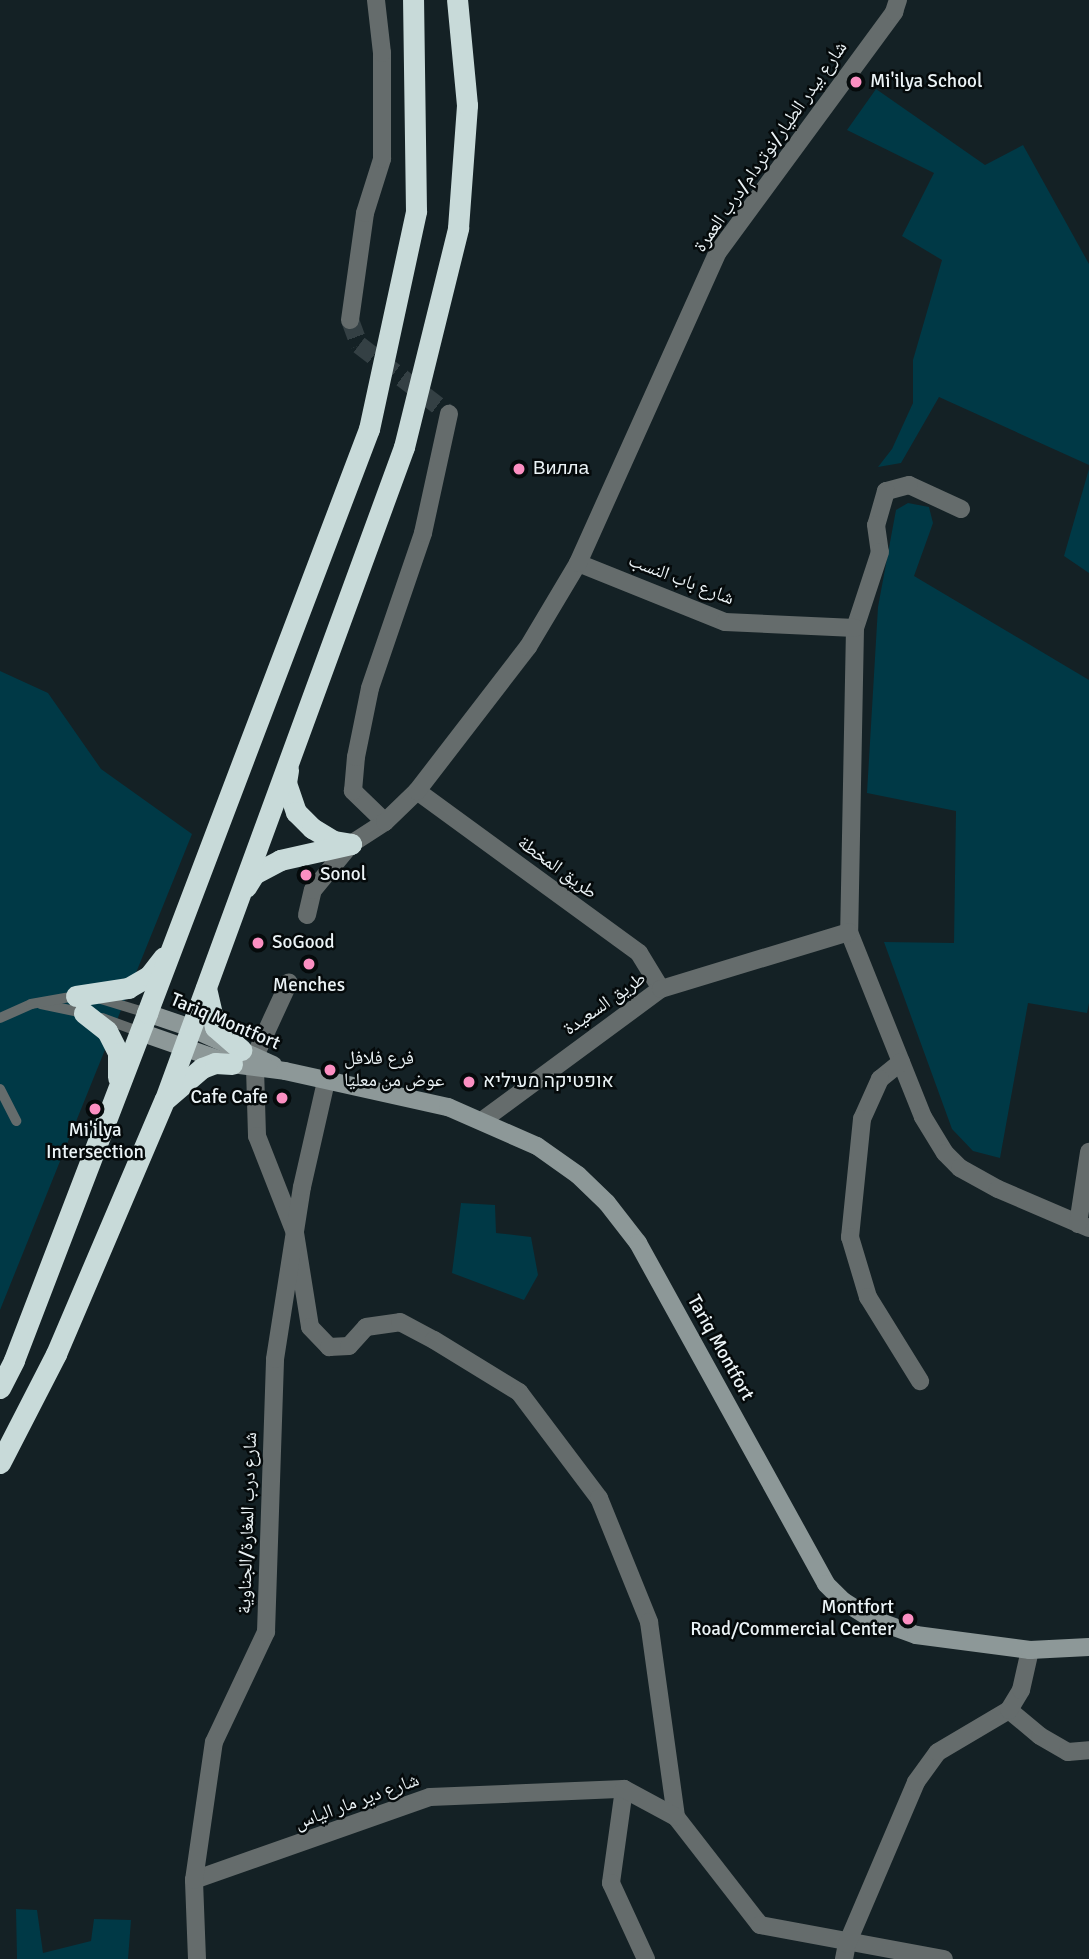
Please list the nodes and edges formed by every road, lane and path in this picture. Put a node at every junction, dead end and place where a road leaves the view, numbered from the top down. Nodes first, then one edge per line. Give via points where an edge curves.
1 (376, 0) edge
2 (413, 0) edge
3 (457, 0) edge
4 (898, 0) edge
5 (350, 320) tunnel mouth
6 (449, 414) dead end
7 (961, 509) dead end
8 (578, 564) junction
9 (855, 628) junction
10 (290, 755) junction
11 (417, 791) junction
12 (385, 822) junction
13 (351, 844) junction
14 (233, 910) junction
15 (307, 915) dead end
16 (849, 932) junction
17 (174, 944) junction
18 (289, 982) dead end
19 (206, 988) junction
20 (661, 989) junction
21 (37, 1003) junction
22 (80, 1004) junction
23 (0, 1018) edge
24 (144, 1022) junction
25 (187, 1037) junction
26 (246, 1059) junction
27 (901, 1062) junction
28 (326, 1080) junction
29 (0, 1090) edge
30 (116, 1093) junction
31 (165, 1099) junction
32 (483, 1120) junction
33 (16, 1121) dead end
34 (1089, 1152) edge
35 (1083, 1226) edge
36 (295, 1233) junction
37 (920, 1381) dead end
38 (0, 1388) edge
39 (0, 1463) edge
40 (1089, 1647) edge
41 (1030, 1650) junction
42 (1009, 1710) junction
43 (1089, 1750) edge
44 (624, 1789) junction
45 (676, 1817) junction
46 (194, 1880) junction
47 (846, 1951) edge
48 (197, 1959) edge
49 (646, 1959) edge
50 (944, 1959) edge

1 - 5 street via 382,53 382,159 365,214
2 - 17 highway via 416,211 369,429
3 - 10 highway via 467,105 458,228 404,447
4 - 8 street, شارع بيدر الطيار/نوتردام/درب العمرة via 894,12 718,252
6 - 12 street via 423,533 370,688 356,757 353,791
7 - 9 street via 909,485 886,491 876,525 880,552
8 - 9 street, شارع باب النسب via 725,622
8 - 11 street, شارع بيدر الطيار/نوتردام/درب العمرة via 528,647
9 - 16 street
10 - 13 highway via 286,783 296,812 334,841
10 - 14 highway
11 - 12 street, شارع بيدر الطيار/نوتردام/درب العمرة
11 - 20 street, طريق المخطة via 639,953
12 - 13 street, شارع بيدر الطيار/نوتردام/درب العمرة
13 - 14 highway via 280,860 254,874
13 - 15 street, شارع بيدر الطيار/نوتردام/درب العمرة via 313,890
14 - 19 highway
16 - 20 street, طريق السعيدة
16 - 27 street
17 - 22 highway via 149,976
17 - 24 highway
18 - 26 street
19 - 25 highway
19 - 26 highway via 215,1027
20 - 32 street, طريق السعيدة
21 - 22 lane
21 - 22 lane
21 - 23 lane
22 - 24 lane
22 - 24 lane via 97,998
22 - 30 highway via 107,1031 118,1053
24 - 25 main road, Tariq Montfort
24 - 30 highway
25 - 26 main road, Tariq Montfort
25 - 31 highway
26 - 28 main road, Tariq Montfort
26 - 31 highway via 202,1068
26 - 36 street via 257,1136
27 - 35 street via 944,1153 998,1189
27 - 37 street via 880,1079 862,1119 850,1237 868,1297
28 - 32 main road, Tariq Montfort via 448,1107
28 - 36 street, شارع درب المغارة/الجناوية
29 - 33 lane
30 - 38 highway
31 - 39 highway via 56,1354
32 - 41 main road, Tariq Montfort via 537,1146 578,1175 638,1243 826,1584 843,1601 872,1619 916,1635
34 - 35 street
36 - 45 street via 310,1327 328,1347 349,1346 366,1327 400,1322 434,1340 519,1392 599,1499 649,1622
36 - 46 street, شارع درب المغارة/الجناوية via 275,1359 265,1632 214,1742
40 - 41 main road, Tariq Montfort
41 - 42 street via 1021,1690
42 - 43 street via 1068,1752
42 - 47 street via 938,1752 916,1782
44 - 45 street
44 - 46 street, شارع دير مار الياس via 430,1797
44 - 49 street via 611,1883
45 - 47 street via 760,1926
46 - 48 street, شارع درب المغارة/الجناوية
47 - 50 street

